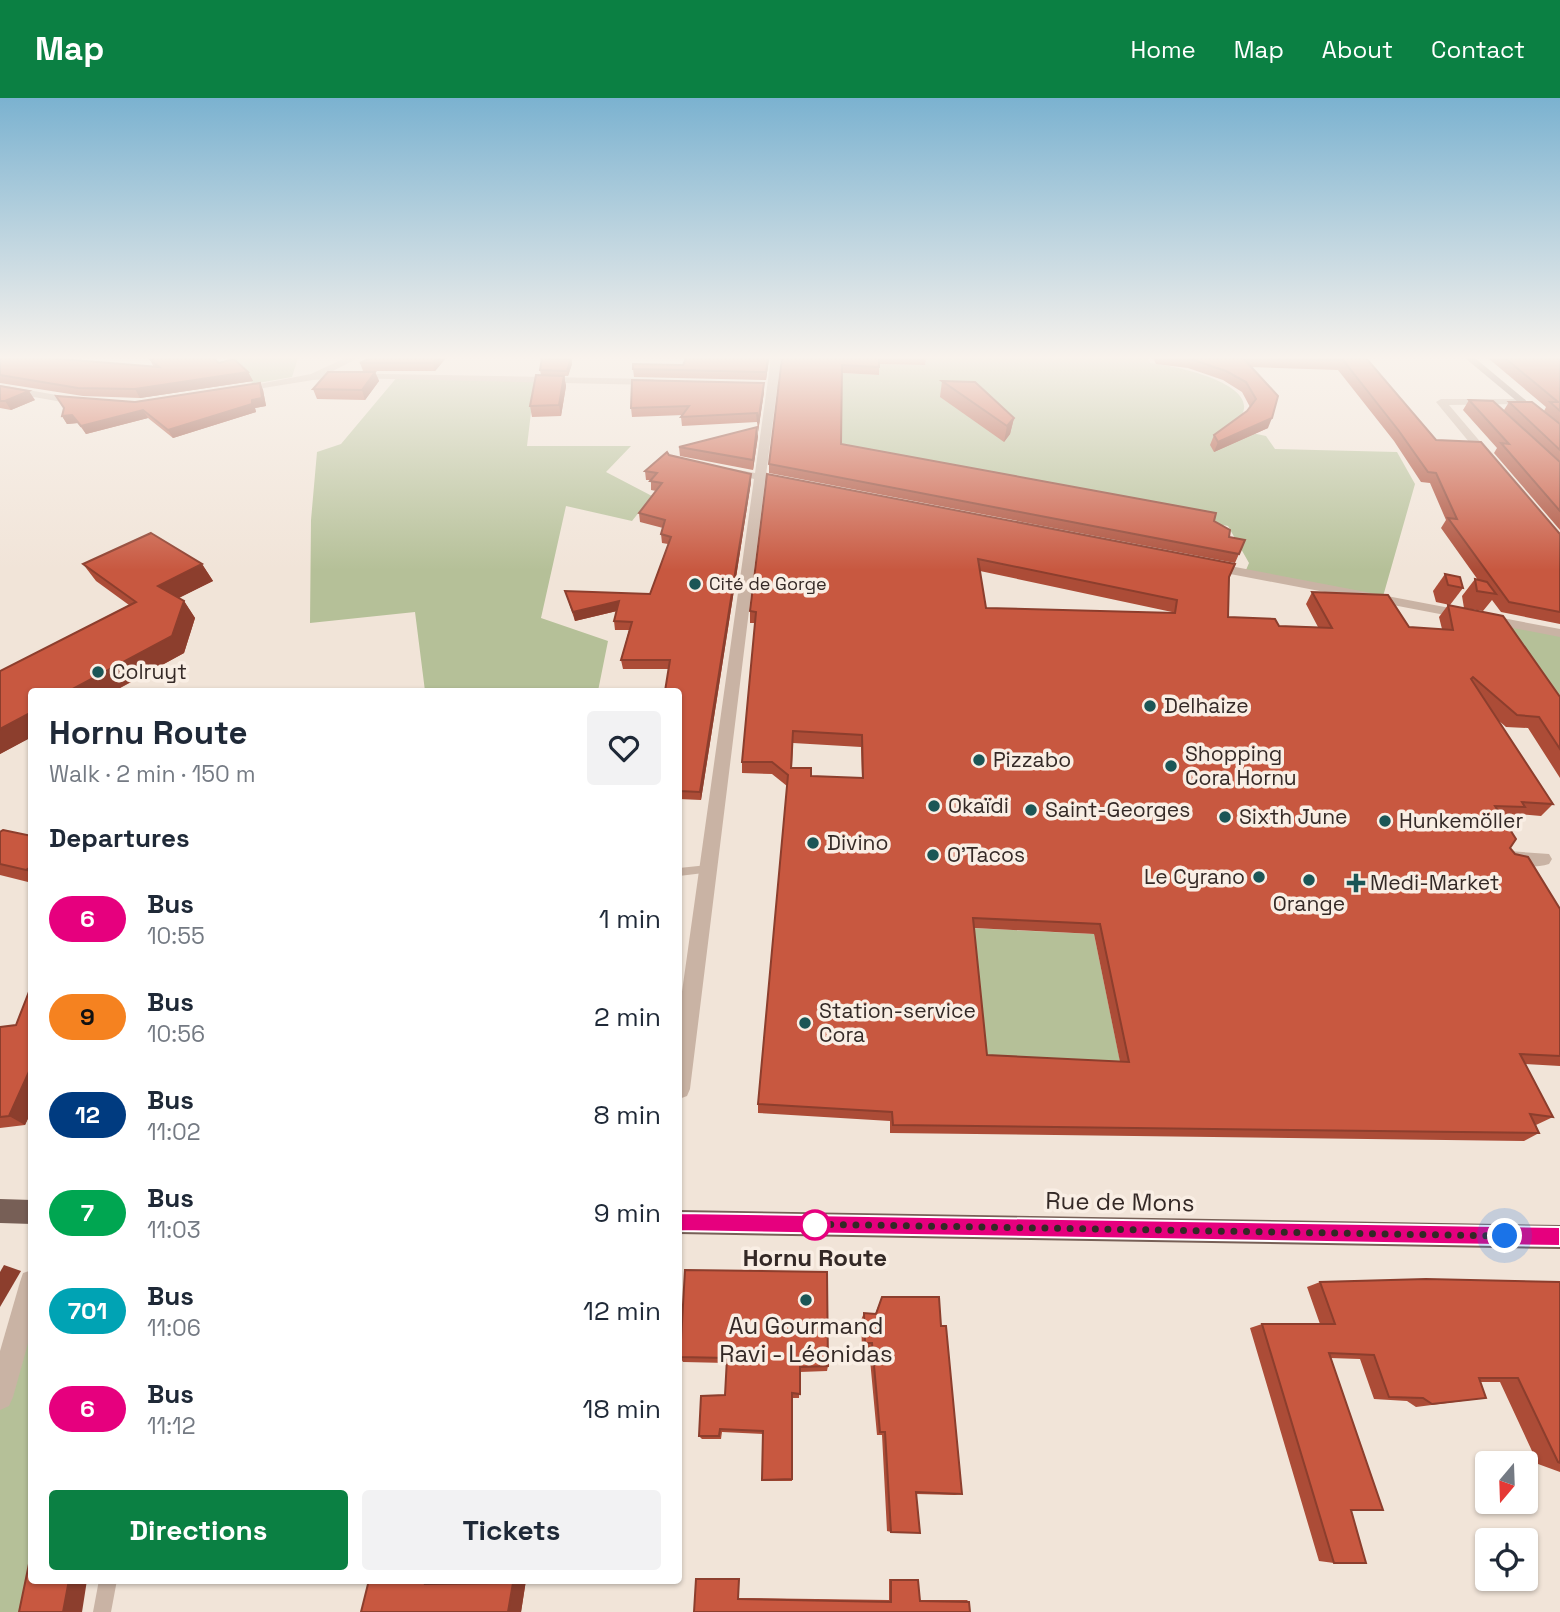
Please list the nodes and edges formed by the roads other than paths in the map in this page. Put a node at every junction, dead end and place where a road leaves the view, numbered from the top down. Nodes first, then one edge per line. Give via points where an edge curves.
1 (765, 429) edge
2 (1463, 429) edge
3 (1494, 466) edge
4 (716, 468) edge
5 (758, 477) junction
6 (799, 484) edge
7 (1201, 564) edge
8 (1500, 622) junction
9 (1560, 633) edge
10 (1515, 644) edge
11 (1509, 858) edge
12 (1543, 859) dead end
13 (708, 869) junction
14 (682, 872) edge
15 (684, 1015) edge
16 (682, 1044) edge
17 (0, 1211) edge
18 (28, 1212) edge
19 (682, 1222) edge
20 (1560, 1237) edge
21 (28, 1296) edge
22 (0, 1397) edge
23 (107, 1584) edge
24 (102, 1612) edge

1 - 5 street
2 - 3 street
4 - 5 street
5 - 6 street
5 - 13 street
7 - 8 street via 1457,608
8 - 9 street
8 - 10 street
11 - 12 street
13 - 14 lane
13 - 15 street
15 - 16 street
17 - 18 main road
19 - 20 main road, Rue de Mons
21 - 22 street
23 - 24 lane

